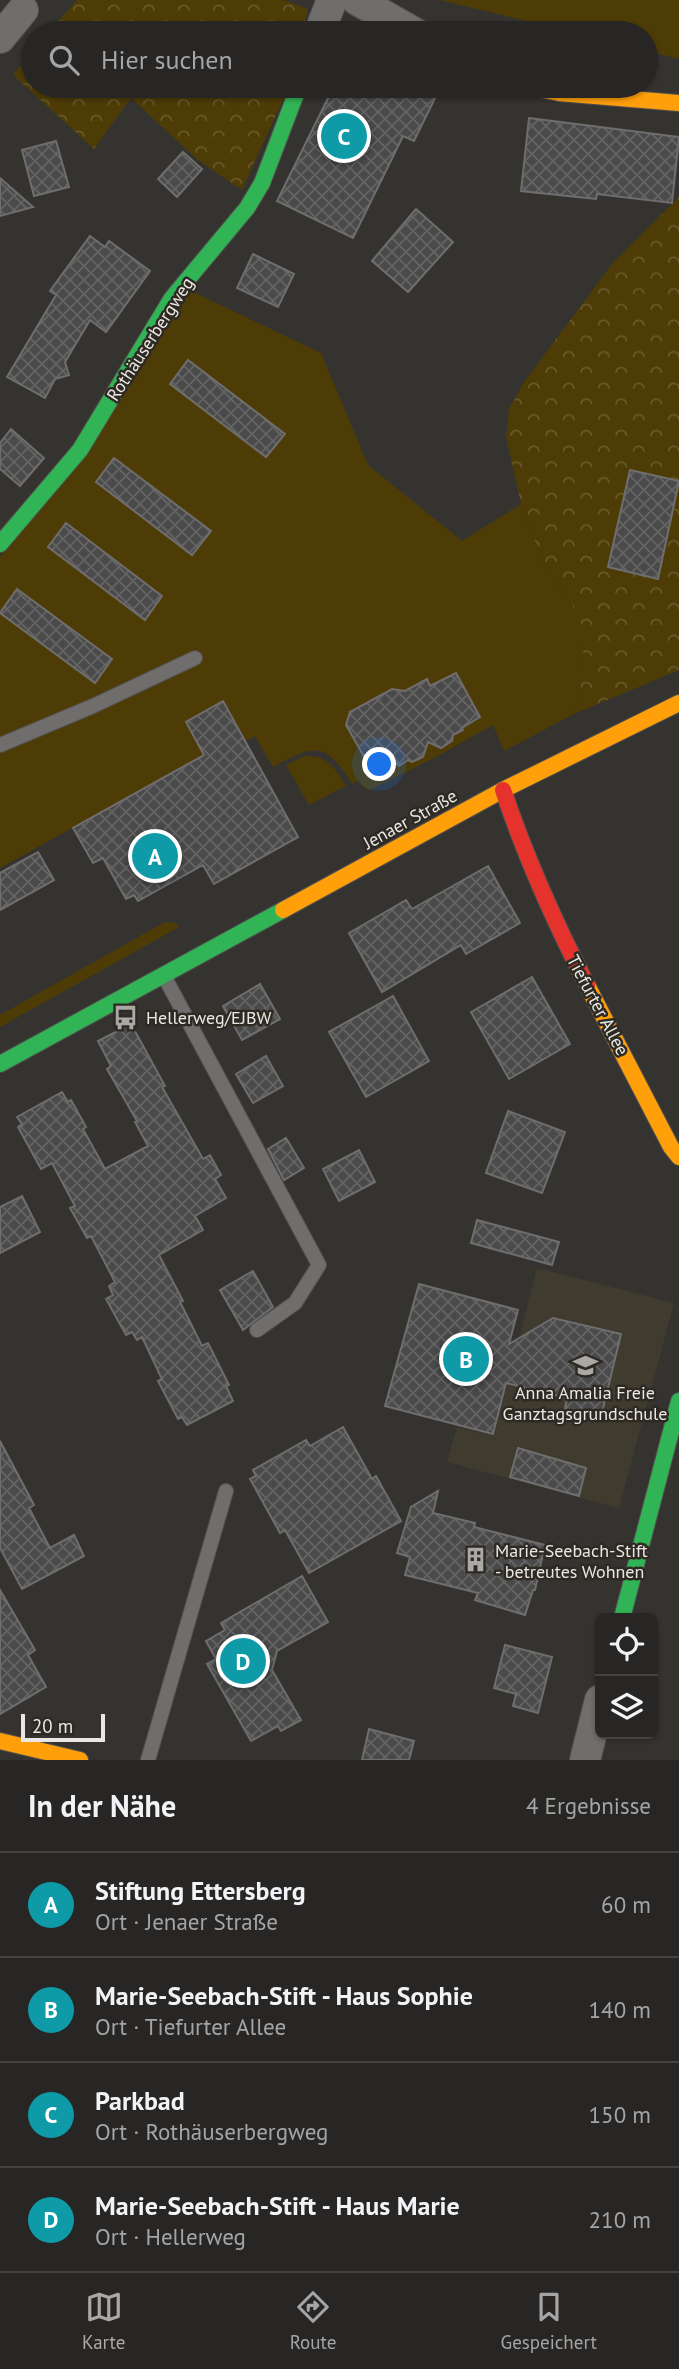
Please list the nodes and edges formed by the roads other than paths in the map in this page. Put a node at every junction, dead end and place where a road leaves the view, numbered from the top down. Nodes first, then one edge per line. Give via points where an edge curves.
1 (332, 0) edge
2 (357, 0) edge
3 (23, 10) dead end
4 (324, 21) edge
5 (394, 21) edge
6 (0, 38) edge
7 (294, 98) edge
8 (619, 98) edge
9 (679, 103) edge
10 (0, 544) edge
11 (195, 658) dead end
12 (679, 703) edge
13 (0, 745) edge
14 (503, 790) junction
15 (163, 975) junction
16 (0, 1064) edge
17 (679, 1157) edge
18 (257, 1330) dead end
19 (679, 1401) edge
20 (226, 1490) dead end
21 (623, 1613) edge
22 (595, 1719) edge
23 (0, 1741) edge
24 (80, 1760) edge
25 (148, 1760) edge
26 (584, 1760) edge

1 - 4 street
2 - 5 street
3 - 6 street
7 - 10 street, Rothäuserbergweg via 262,183 247,208 172,298 80,450
8 - 9 street
11 - 13 lane
12 - 14 street, Jenaer Straße
14 - 15 street, Jenaer Straße
14 - 17 street, Tiefurter Allee via 551,916
15 - 16 street, Jenaer Straße
15 - 18 lane via 319,1265 295,1303
19 - 21 street
20 - 25 lane
22 - 26 street
23 - 24 street

